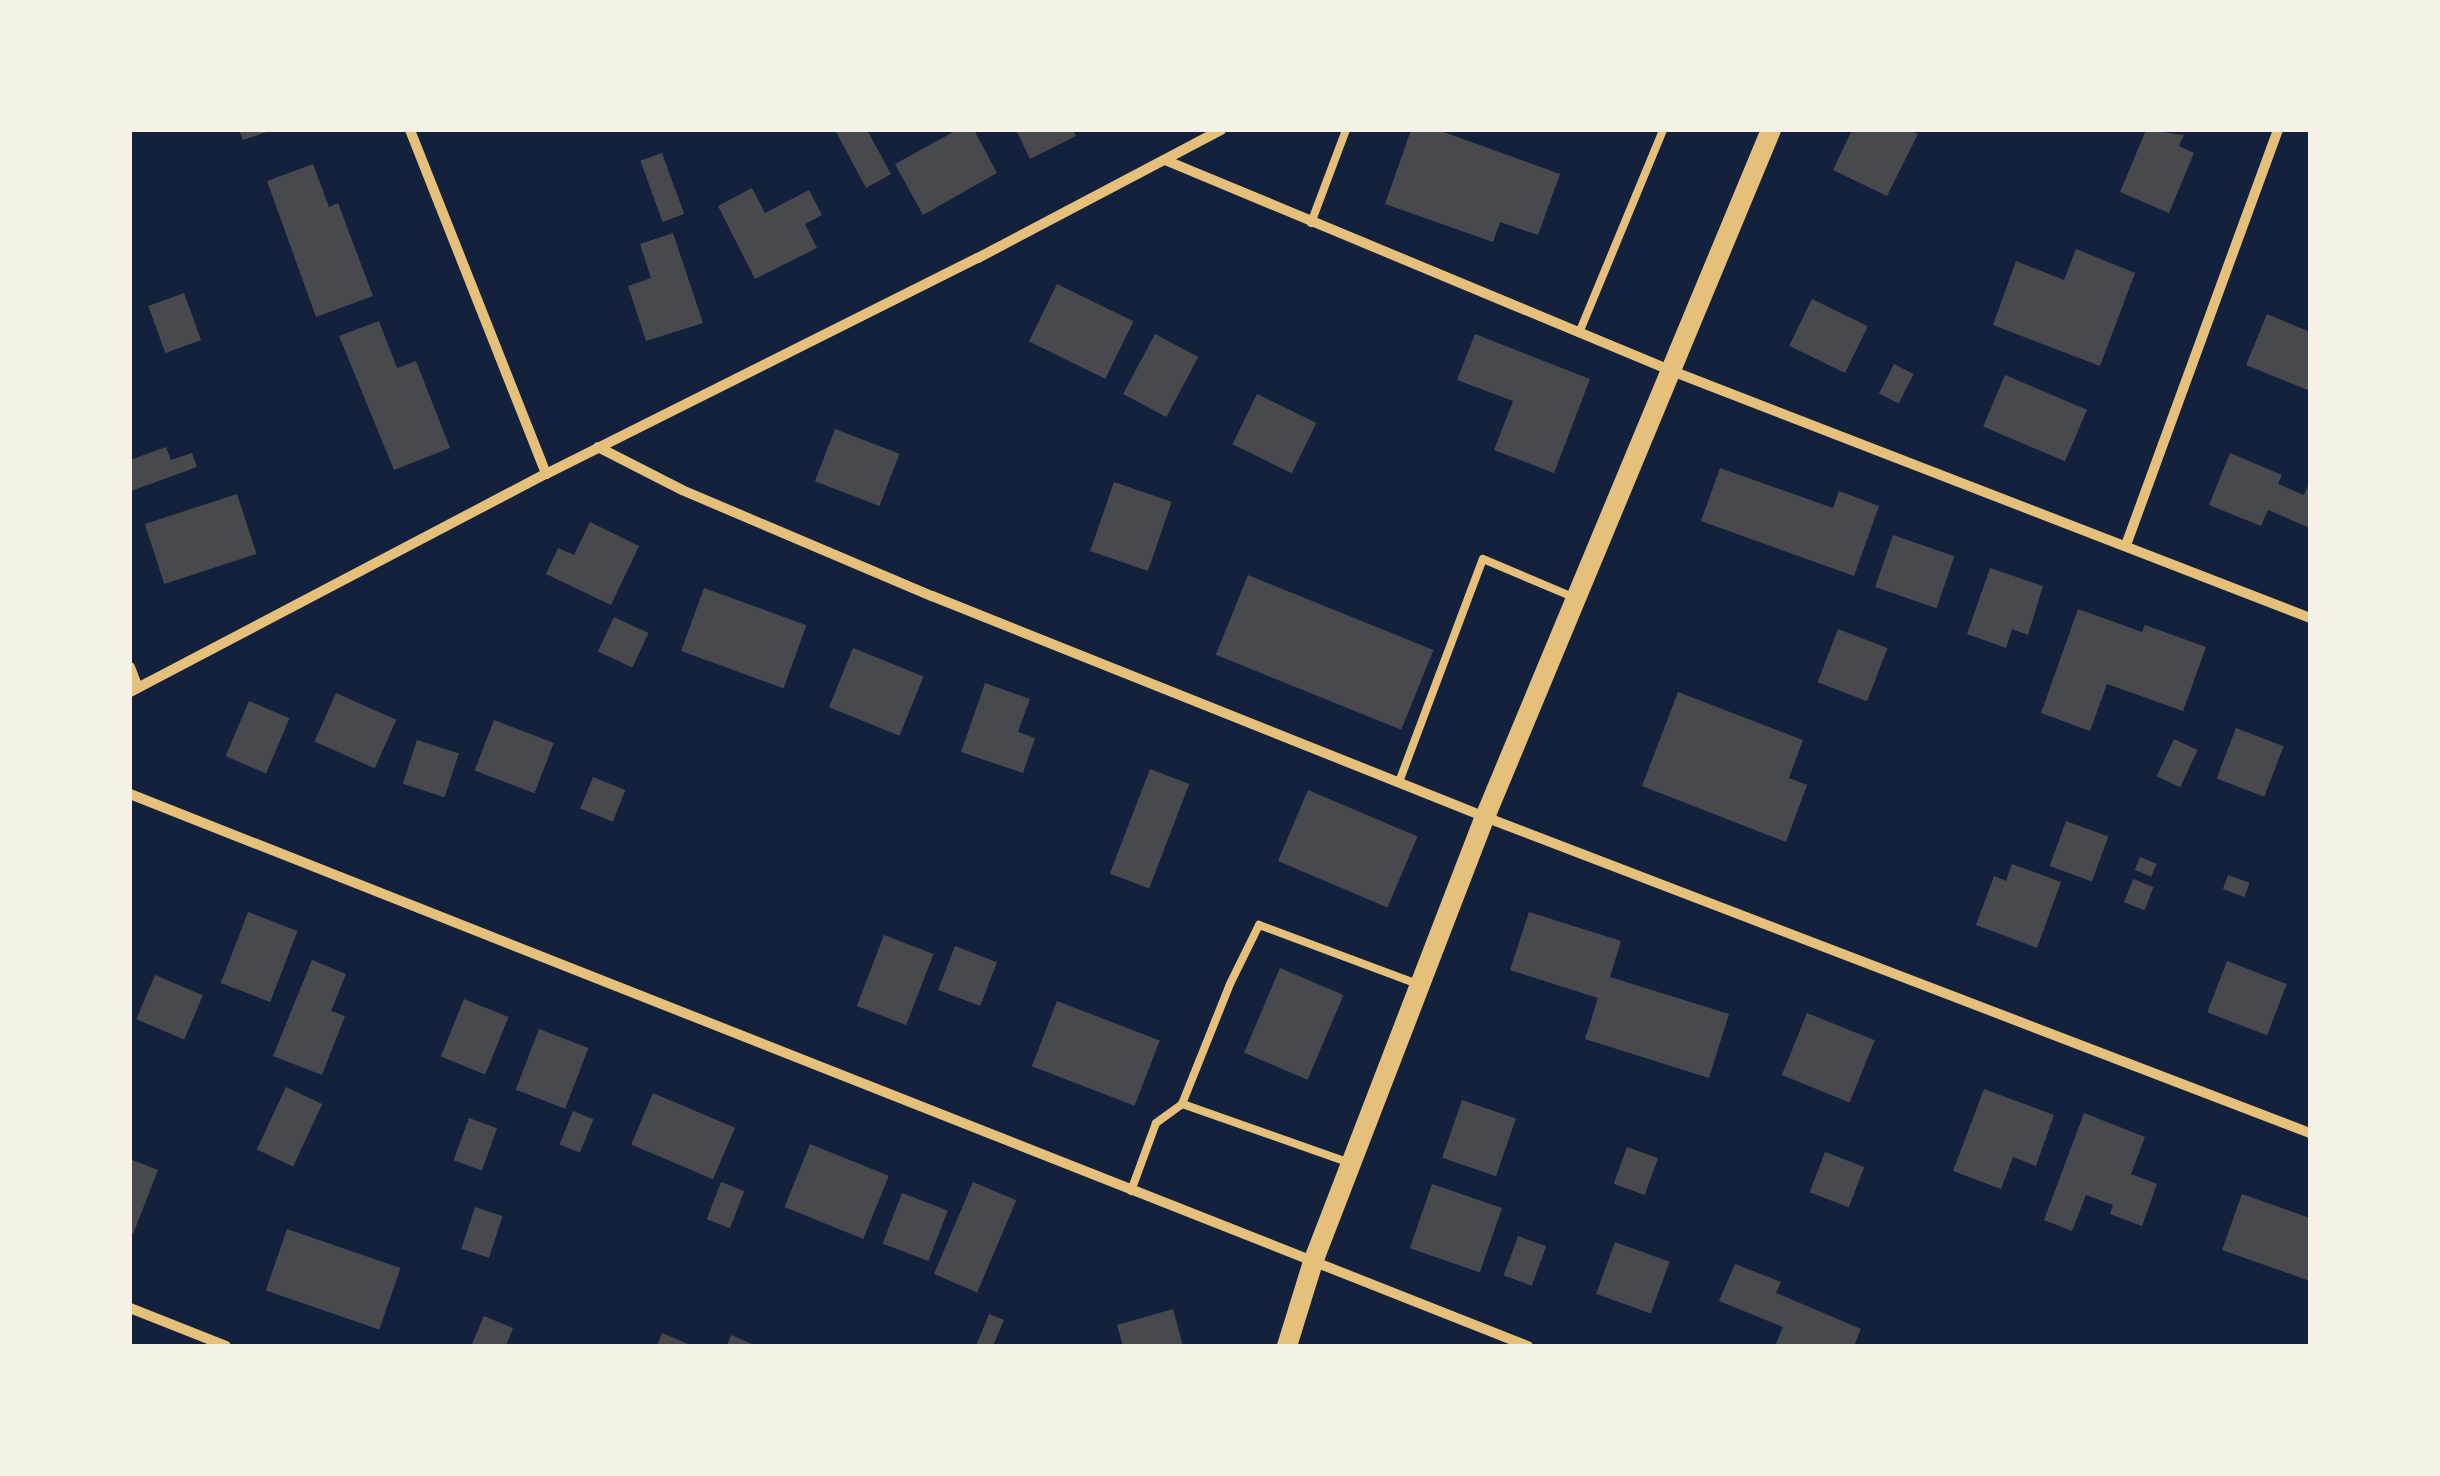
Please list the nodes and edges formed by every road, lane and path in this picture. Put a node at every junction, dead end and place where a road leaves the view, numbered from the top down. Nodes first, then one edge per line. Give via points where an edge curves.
1 (410, 130) edge
2 (1221, 130) edge
3 (1346, 130) edge
4 (1663, 130) edge
5 (1771, 130) edge
6 (2278, 130) edge
7 (1165, 160) junction
8 (1310, 222) junction
9 (1579, 333) junction
10 (1672, 371) junction
11 (598, 447) junction
12 (546, 474) junction
13 (2126, 545) junction
14 (1574, 598) junction
15 (2310, 618) edge
16 (130, 667) edge
17 (134, 690) edge
18 (1400, 782) junction
19 (130, 794) edge
20 (1485, 817) junction
21 (1420, 985) junction
22 (1182, 1104) junction
23 (2310, 1132) edge
24 (1351, 1164) junction
25 (1132, 1191) junction
26 (1313, 1262) junction
27 (130, 1308) edge
28 (226, 1346) edge
29 (1287, 1346) edge
30 (1528, 1346) edge

1 - 12 street
2 - 7 street
3 - 8 lane
4 - 9 lane
5 - 10 main road
6 - 13 street
7 - 8 street
7 - 11 street
8 - 9 street
9 - 10 street
10 - 13 street
10 - 14 main road
11 - 12 street
11 - 18 street via 682,490 932,596
12 - 17 street
13 - 15 street
14 - 18 lane via 1484,559
14 - 20 main road
16 - 17 street
18 - 20 street
19 - 25 street
20 - 21 main road
20 - 23 street
21 - 22 lane via 1259,925
21 - 24 main road
22 - 24 lane
22 - 25 lane via 1156,1123
24 - 26 main road
25 - 26 street
26 - 29 main road
26 - 30 street
27 - 28 street

